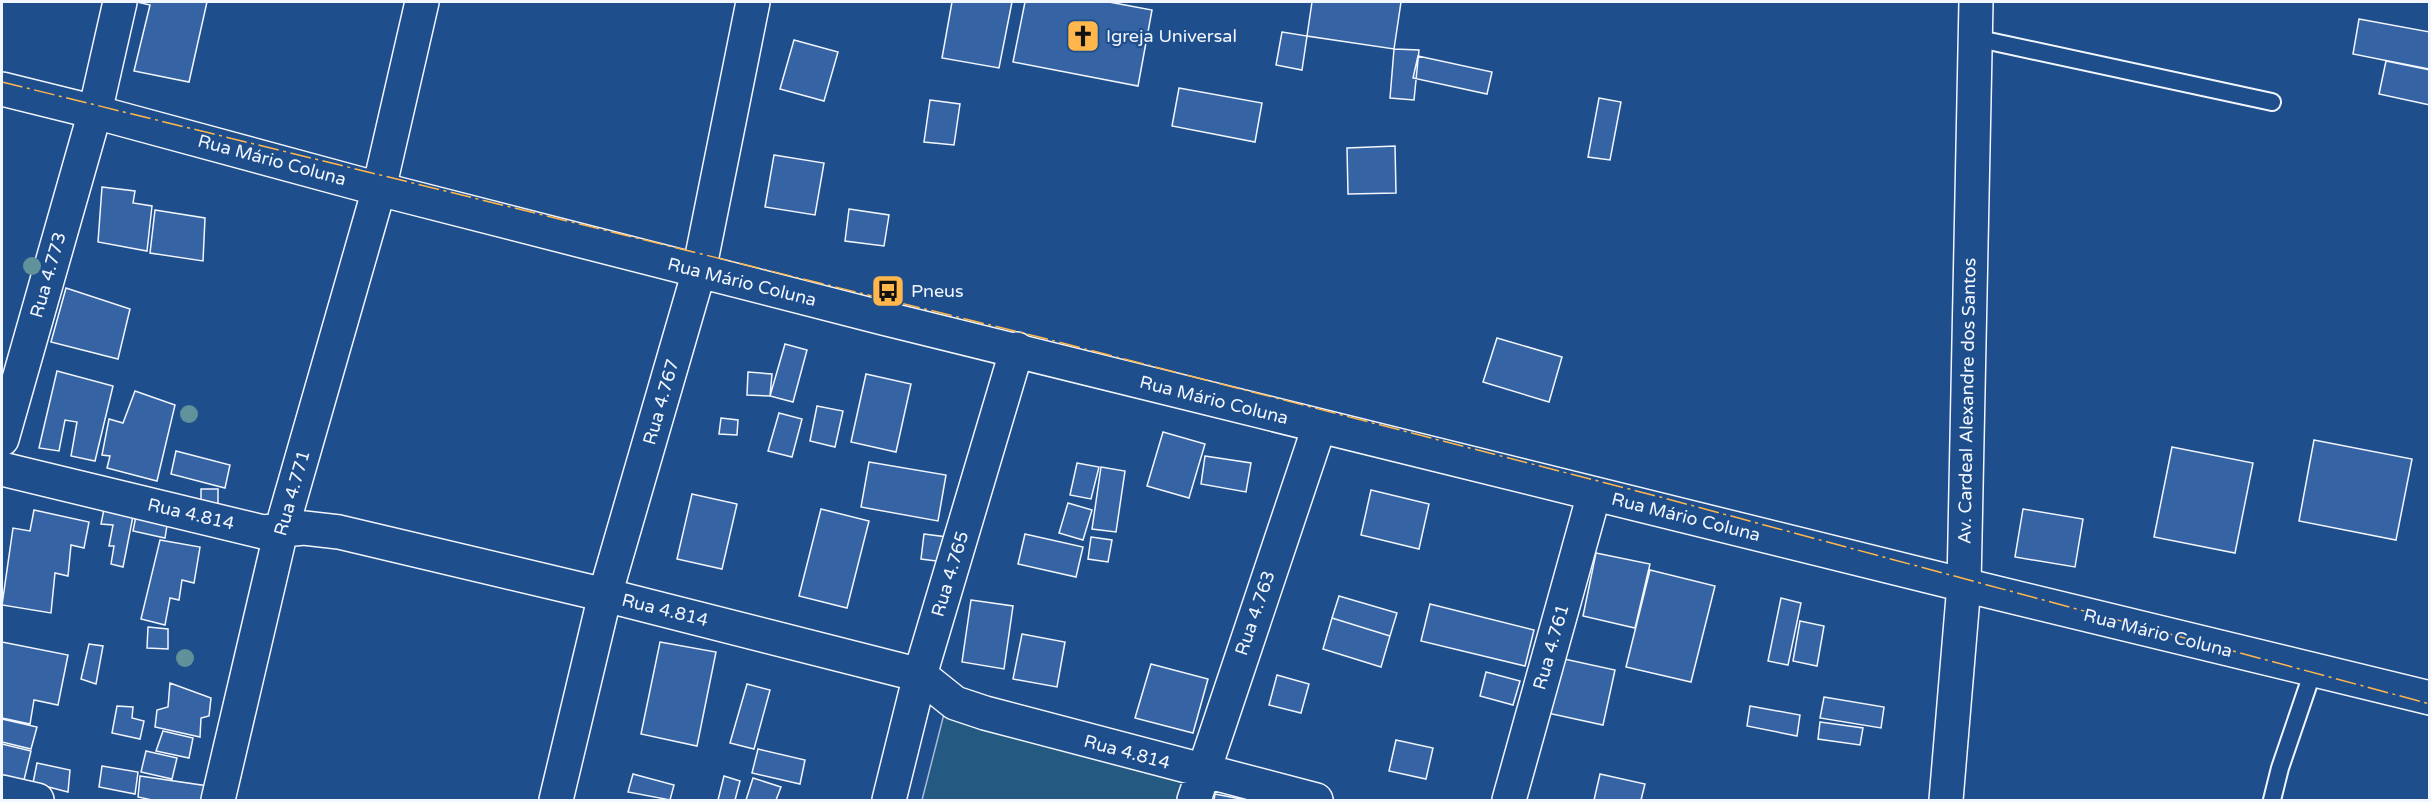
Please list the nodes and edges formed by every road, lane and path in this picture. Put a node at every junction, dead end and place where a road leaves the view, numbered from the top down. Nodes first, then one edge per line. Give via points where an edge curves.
1 (120, 2) edge
2 (422, 2) edge
3 (753, 2) edge
4 (1976, 2) edge
5 (1975, 38) junction
6 (2, 89) edge
7 (2272, 102) dead end
8 (95, 112) junction
9 (379, 189) junction
10 (699, 271) junction
11 (1017, 349) junction
12 (1319, 427) junction
13 (2, 439) edge
14 (2, 469) edge
15 (1594, 494) junction
16 (281, 531) junction
17 (1964, 585) junction
18 (604, 595) junction
19 (2313, 671) junction
20 (920, 675) junction
21 (2430, 698) edge
22 (1197, 786) edge
23 (2, 792) edge
24 (37, 801) edge
25 (218, 801) edge
26 (556, 801) edge
27 (889, 801) edge
28 (1316, 801) edge
29 (1509, 801) edge
30 (1946, 801) edge
31 (2272, 801) edge

1 - 8 street, Rua 4.773
2 - 9 street, Rua 4.771
3 - 10 street, Rua 4.767
4 - 5 street, Av. Cardeal Alexandre dos Santos
5 - 7 lane
5 - 17 street, Av. Cardeal Alexandre dos Santos
6 - 8 street, Rua Mário Coluna
8 - 9 street, Rua Mário Coluna
8 - 13 street, Rua 4.773
9 - 10 street, Rua Mário Coluna
9 - 16 street, Rua 4.771
10 - 11 street, Rua Mário Coluna
10 - 18 street, Rua 4.767
11 - 12 street, Rua Mário Coluna
11 - 20 street, Rua 4.765
12 - 15 street, Rua Mário Coluna
12 - 22 street, Rua 4.763
14 - 16 street, Rua 4.814 via 263,532
15 - 17 street, Rua Mário Coluna
15 - 29 street, Rua 4.761
16 - 18 street, Rua 4.814 via 304,528 339,532
16 - 25 street, Rua 4.771
17 - 19 street, Rua Mário Coluna
17 - 30 street, Av. Cardeal Alexandre dos Santos
18 - 20 street, Rua 4.814
18 - 26 street, Rua 4.767
19 - 21 street, Rua Mário Coluna
19 - 31 lane
20 - 22 street, Rua 4.814 via 955,703
20 - 27 street, Rua 4.765
22 - 28 street, Rua 4.814
23 - 24 street

